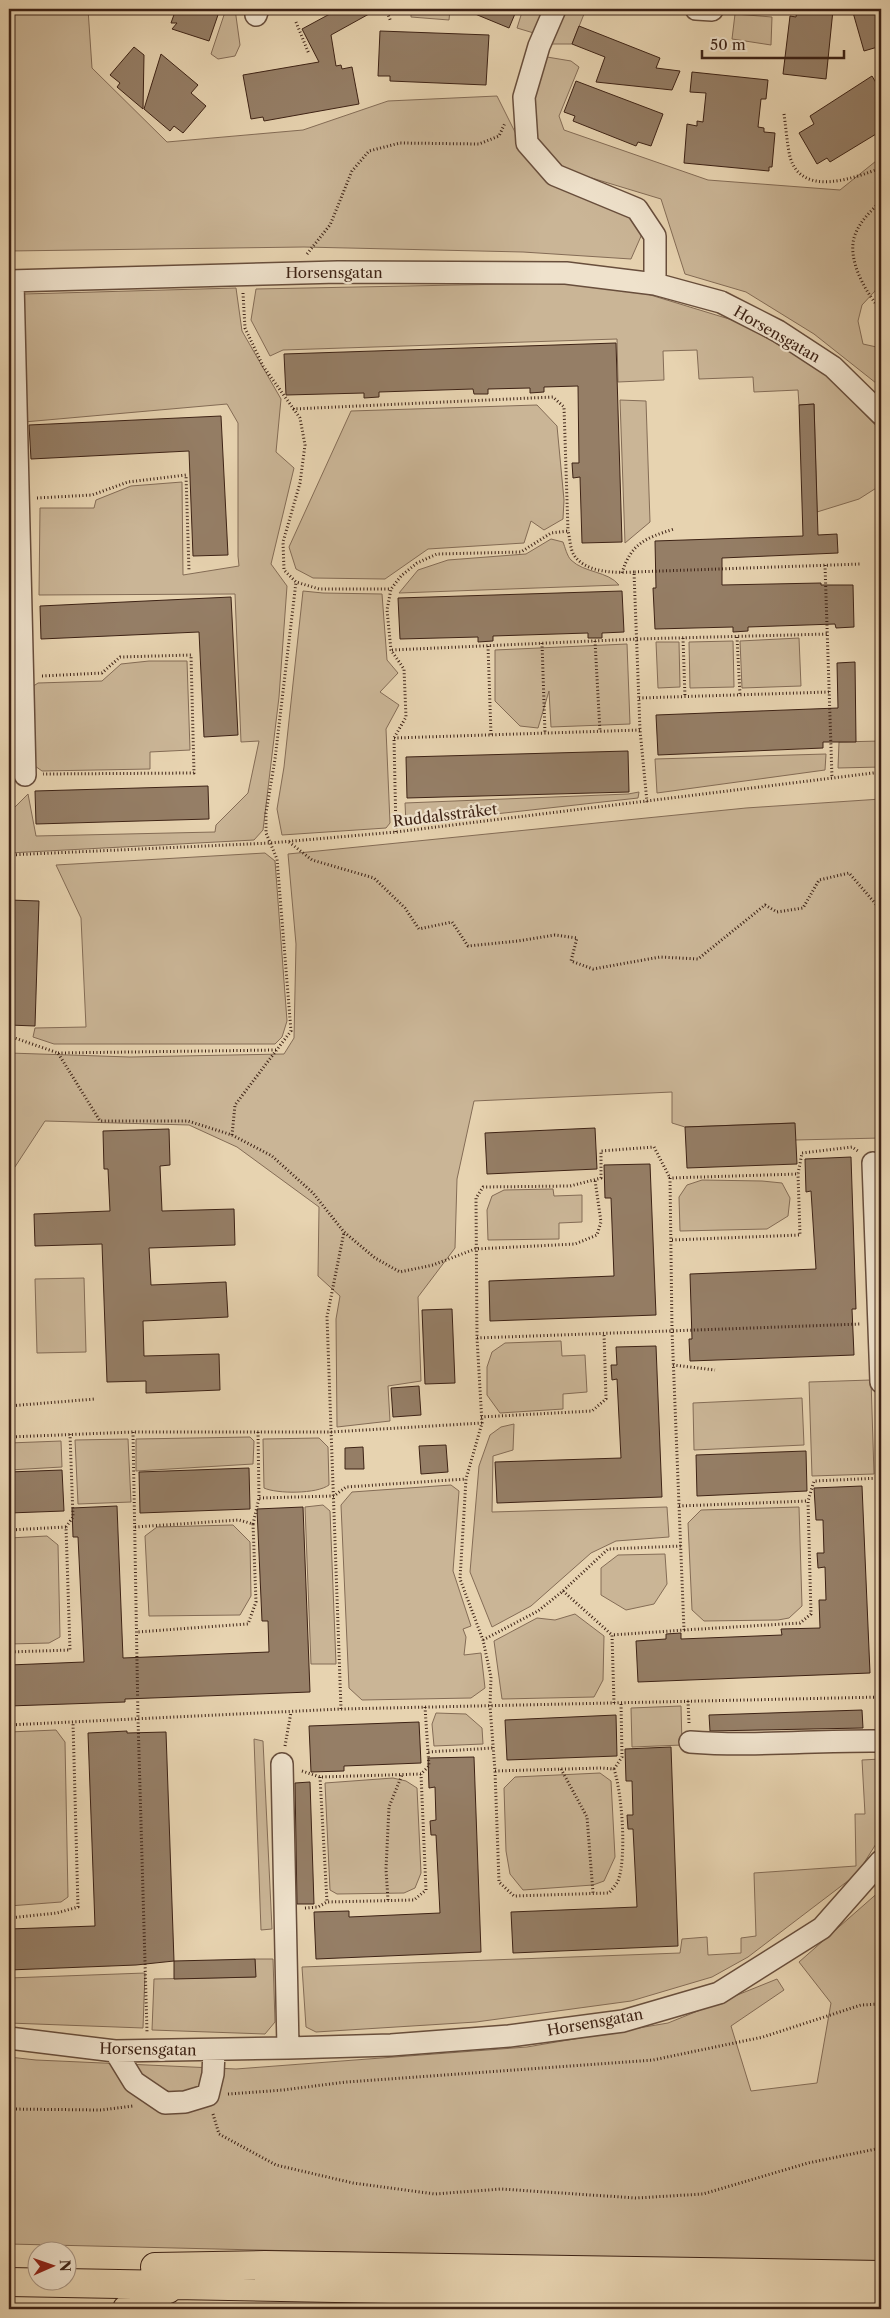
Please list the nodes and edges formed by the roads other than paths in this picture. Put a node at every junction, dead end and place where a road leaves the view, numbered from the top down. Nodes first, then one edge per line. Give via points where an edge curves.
1 (555, 9) edge
2 (11, 281) edge
3 (655, 284) junction
4 (881, 414) edge
5 (26, 774) road end
6 (873, 1163) road end
7 (881, 1382) edge
8 (881, 1741) edge
9 (690, 1742) dead end
10 (282, 1764) road end
11 (881, 1860) edge
12 (9, 2038) edge
13 (288, 2048) junction
14 (214, 2050) junction
15 (115, 2051) junction
16 (9, 2267) edge
17 (28, 2267) edge
18 (78, 2267) edge
19 (881, 2275) edge
20 (9, 2282) edge
21 (180, 2285) junction
22 (881, 2298) edge
23 (127, 2309) edge

1 - 3 street via 524,97 527,143 555,175 637,209 655,236
2 - 3 street, Horsensgatan via 241,273 566,273
2 - 5 street, Horsensgatan
3 - 4 street, Horsensgatan via 721,302 778,331 833,367
6 - 7 street
8 - 9 street via 727,1745
10 - 13 street
11 - 13 street, Horsensgatan via 822,1928 719,1993 623,2020 509,2036 391,2045
12 - 15 street, Horsensgatan
13 - 14 street, Horsensgatan
14 - 15 street, Horsensgatan
14 - 15 street via 208,2095 185,2102 166,2103 134,2082
16 - 17 main road
18 - 19 main road via 265,2265
20 - 21 main road
21 - 22 main road
21 - 23 main road via 151,2295

